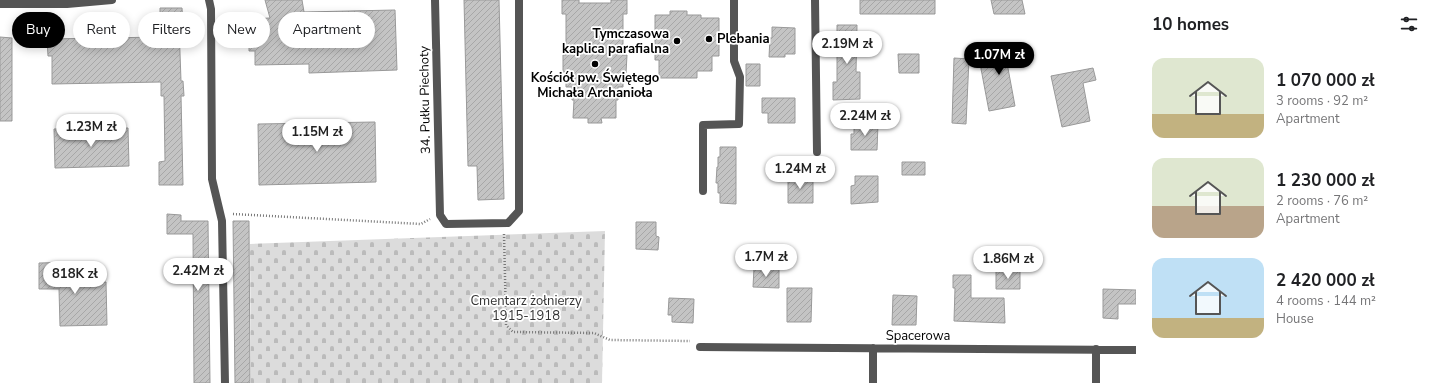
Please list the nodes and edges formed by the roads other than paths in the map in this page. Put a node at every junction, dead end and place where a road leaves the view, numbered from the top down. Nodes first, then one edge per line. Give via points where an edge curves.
1 (112, 0) edge
2 (210, 0) edge
3 (435, 0) edge
4 (519, 0) edge
5 (734, 0) edge
6 (815, 0) edge
7 (0, 4) edge
8 (817, 152) dead end
9 (703, 190) dead end
10 (700, 347) road end
11 (873, 348) junction
12 (1096, 349) junction
13 (1136, 350) edge
14 (225, 383) edge
15 (872, 383) edge
16 (1096, 383) edge

1 - 7 street via 67,4
2 - 14 street via 212,179 222,221
3 - 4 street, 34. Pułku Piechoty via 439,199 440,215 446,224 504,224 519,211
5 - 9 street via 734,61 740,77 740,124 703,125
6 - 8 street
10 - 11 street, Spacerowa
11 - 12 street, Spacerowa
11 - 15 street
12 - 13 street, Spacerowa
12 - 16 street

